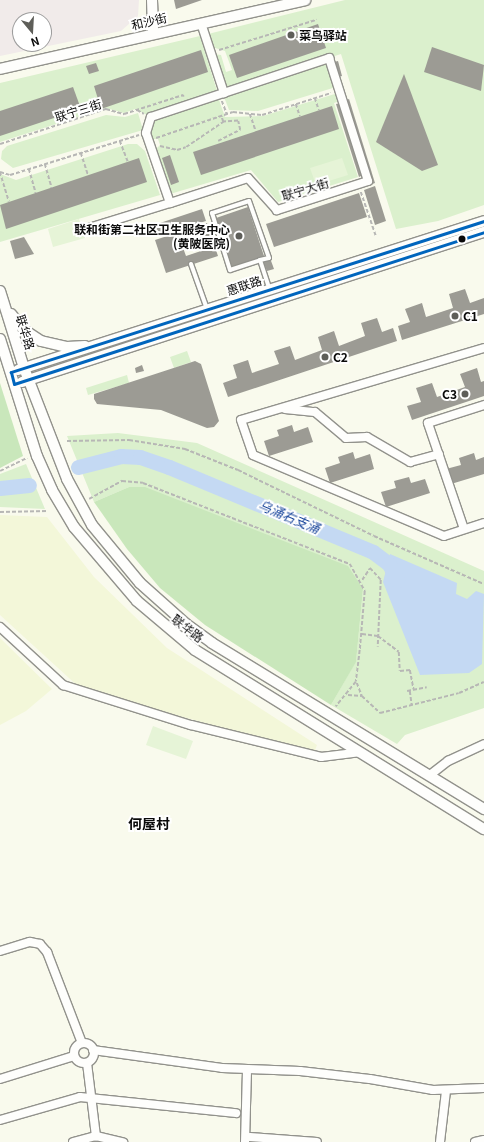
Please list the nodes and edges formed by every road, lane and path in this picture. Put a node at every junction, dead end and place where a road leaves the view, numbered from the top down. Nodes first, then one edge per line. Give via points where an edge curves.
1 (152, 0) edge
2 (302, 0) edge
3 (316, 20) dead end
4 (201, 23) junction
5 (153, 33) junction
6 (216, 51) dead end
7 (0, 70) edge
8 (340, 90) junction
9 (184, 94) dead end
10 (222, 94) junction
11 (315, 98) junction
12 (296, 104) junction
13 (319, 110) dead end
14 (227, 114) junction
15 (250, 114) junction
16 (221, 116) junction
17 (300, 116) dead end
18 (223, 122) junction
19 (256, 131) dead end
20 (148, 137) junction
21 (120, 141) junction
22 (218, 142) dead end
23 (0, 144) edge
24 (81, 153) junction
25 (128, 162) dead end
26 (44, 164) junction
27 (29, 169) junction
28 (0, 172) edge
29 (88, 176) dead end
30 (358, 184) junction
31 (52, 188) dead end
32 (36, 193) dead end
33 (9, 202) dead end
34 (170, 203) junction
35 (484, 221) edge
36 (86, 229) dead end
37 (484, 232) edge
38 (376, 236) dead end
39 (260, 260) junction
40 (191, 264) dead end
41 (270, 290) junction
42 (0, 291) edge
43 (5, 306) junction
44 (207, 310) junction
45 (0, 339) edge
46 (99, 345) junction
47 (484, 348) edge
48 (24, 368) junction
49 (11, 372) junction
50 (28, 380) junction
51 (14, 384) junction
52 (484, 405) edge
53 (280, 409) junction
54 (67, 441) dead end
55 (439, 454) junction
56 (27, 458) dead end
57 (0, 471) edge
58 (89, 499) dead end
59 (48, 511) dead end
60 (0, 512) edge
61 (484, 522) edge
62 (464, 529) junction
63 (362, 580) junction
64 (484, 584) edge
65 (0, 627) edge
66 (361, 634) junction
67 (378, 636) junction
68 (378, 647) dead end
69 (356, 682) junction
70 (484, 682) edge
71 (427, 687) dead end
72 (414, 690) junction
73 (348, 695) junction
74 (362, 696) junction
75 (412, 705) junction
76 (334, 709) dead end
77 (484, 744) edge
78 (359, 752) junction
79 (430, 776) junction
80 (484, 809) edge
81 (484, 829) edge
82 (0, 951) edge
83 (82, 1044) junction
84 (93, 1050) junction
85 (74, 1056) junction
86 (87, 1063) junction
87 (247, 1069) junction
88 (0, 1079) edge
89 (484, 1088) edge
90 (446, 1090) junction
91 (92, 1097) junction
92 (236, 1113) dead end
93 (0, 1120) edge
94 (96, 1136) junction
95 (247, 1140) edge
96 (484, 1140) edge
97 (73, 1142) edge
98 (124, 1142) edge
99 (317, 1142) edge
100 (440, 1142) edge
101 (476, 1142) edge

1 - 5 street
2 - 4 street, 和沙街
3 - 6 path
4 - 5 street, 和沙街
4 - 10 street
5 - 7 street, 和沙街
8 - 10 street via 329,58
8 - 11 path
8 - 30 street via 368,181
9 - 23 path, 联宁三街 via 124,114 106,109
10 - 14 path
10 - 20 street via 151,117
11 - 12 path
11 - 13 path
12 - 15 path via 262,115
12 - 17 path
14 - 15 path
14 - 16 path
15 - 19 path
16 - 18 path
16 - 20 path
18 - 20 path via 177,150
18 - 22 path via 238,121 240,130
20 - 21 path
20 - 34 street
21 - 24 path
21 - 25 path
24 - 26 path
24 - 29 path
26 - 27 path
26 - 31 path
27 - 28 path via 10,175
27 - 32 path
28 - 33 path
30 - 34 street, 联宁大街 via 277,210 248,178
30 - 38 path
34 - 36 street
35 - 41 street, 惠联路
37 - 50 street, 惠联路
39 - 39 lane via 230,270 212,213 249,201 269,258
39 - 41 lane
40 - 44 lane
41 - 44 street, 惠联路
42 - 43 street, 联华路
43 - 46 street via 18,324 41,341 67,346
43 - 48 street, 联华路
44 - 46 street, 惠联路
45 - 49 street, 联华路
46 - 48 street, 惠联路
47 - 53 street
48 - 49 street, 惠联路
48 - 50 street, 联华路
49 - 51 street, 联华路
50 - 51 street, 惠联路
50 - 79 street, 联华路 via 54,450 78,501 120,560 186,624 303,700
51 - 78 street, 联华路 via 38,456 61,508 111,572 171,632
52 - 55 street via 428,423
53 - 55 street via 315,412 346,438 367,438 410,462
53 - 62 street via 241,420 253,454 444,536
54 - 64 path via 129,440 185,449 238,470 374,536
55 - 62 street
56 - 57 path
58 - 63 path via 122,481 143,483 350,564
59 - 60 path
61 - 62 street
63 - 66 path via 365,591
63 - 67 path via 370,568 381,580
65 - 78 street via 63,685 191,725 321,757
66 - 67 path
66 - 69 path
67 - 68 path
67 - 72 path via 399,652 400,671 410,670
69 - 73 path
69 - 74 path
70 - 75 path via 459,694
71 - 72 path
72 - 75 path via 409,691
73 - 74 path
73 - 76 path
74 - 75 path via 380,713
77 - 79 street via 448,761
78 - 81 street, 联华路
79 - 80 street, 联华路
82 - 83 street via 30,942 40,944 47,952
83 - 84 street
83 - 85 street via 74,1050
84 - 86 street via 92,1059
84 - 87 street
85 - 86 street via 80,1063
85 - 88 street
86 - 91 street
87 - 90 street via 300,1071
87 - 95 street
89 - 90 street
90 - 100 street
91 - 92 street
91 - 93 street via 80,1097
91 - 94 street
94 - 97 street
94 - 98 street
95 - 99 street
96 - 101 street

